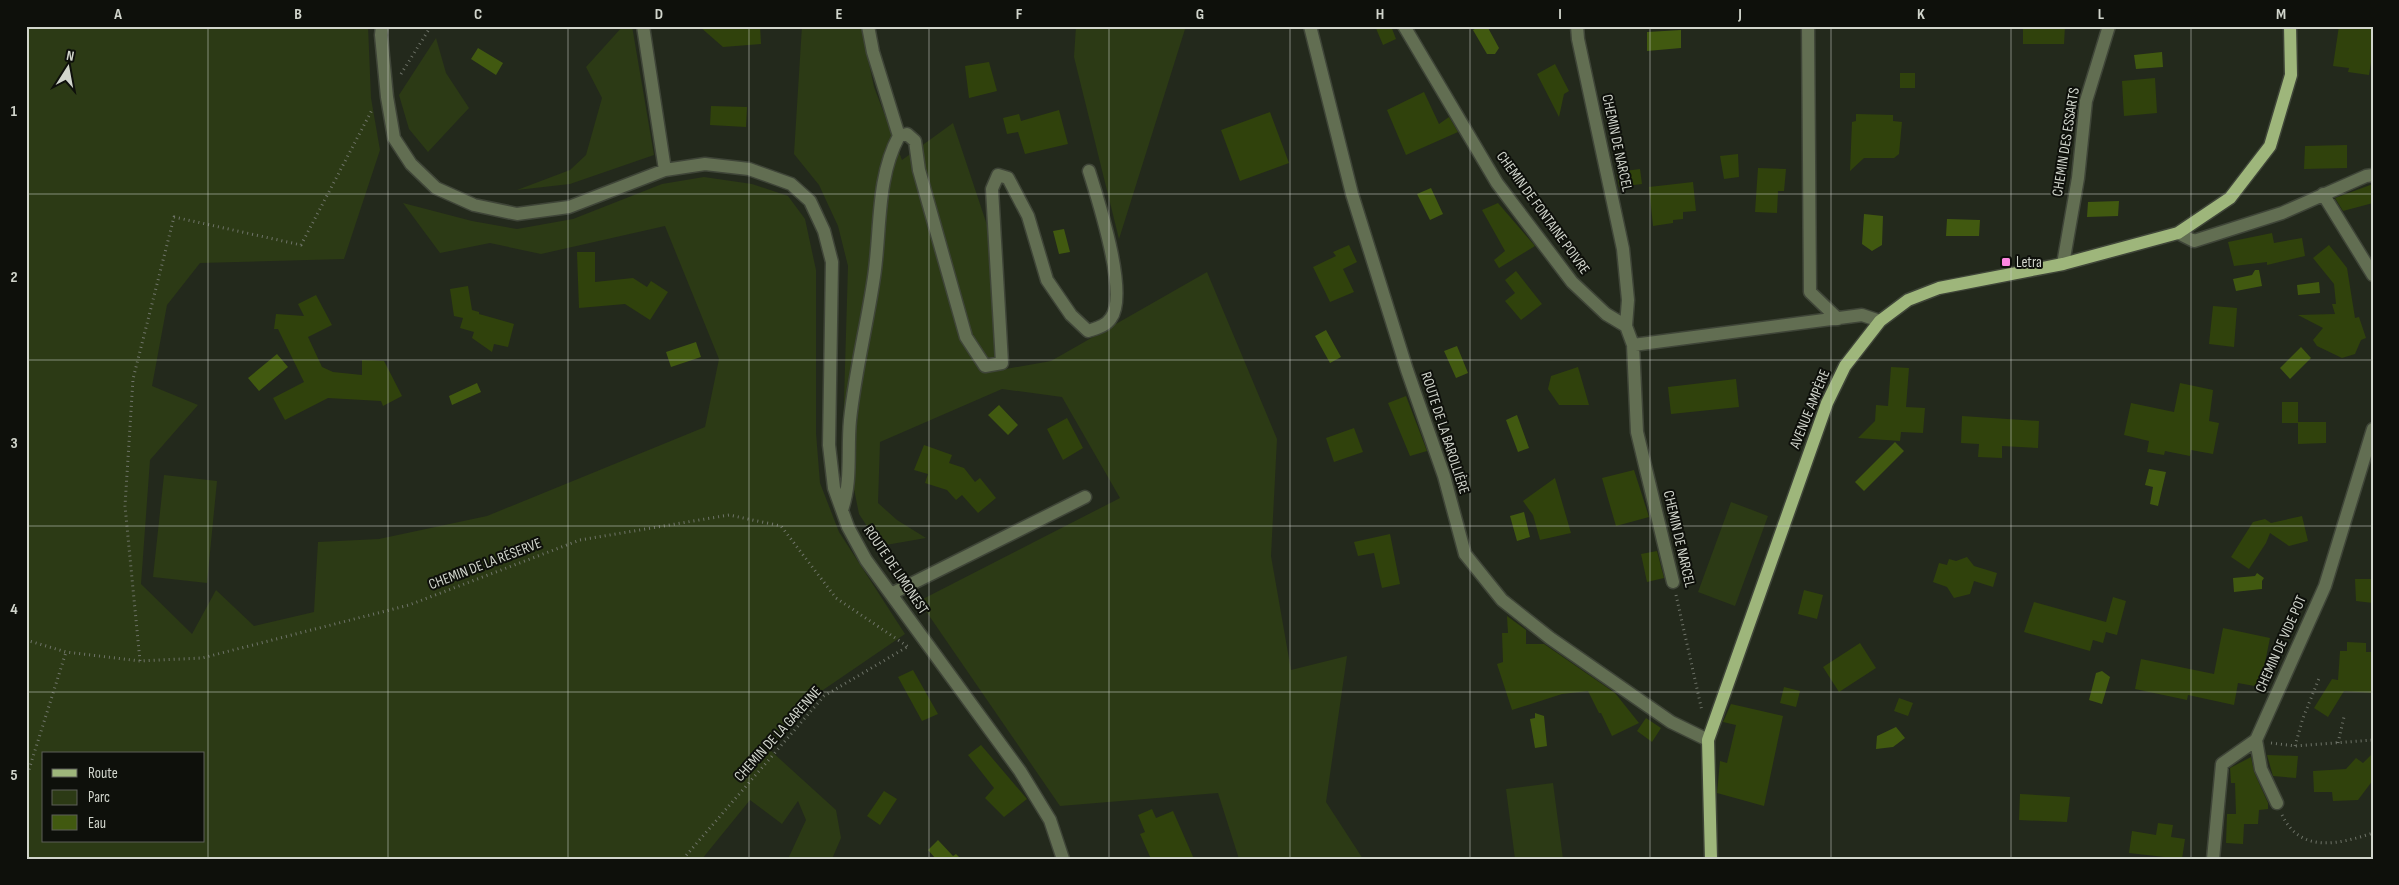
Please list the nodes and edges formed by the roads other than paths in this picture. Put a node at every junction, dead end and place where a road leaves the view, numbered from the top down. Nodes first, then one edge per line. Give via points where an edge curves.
1 (382, 26) edge
2 (643, 26) edge
3 (868, 26) edge
4 (1310, 26) edge
5 (1404, 26) edge
6 (1577, 26) edge
7 (1808, 26) edge
8 (2109, 26) edge
9 (2290, 26) edge
10 (899, 136) junction
11 (665, 170) junction
12 (1089, 171) dead end
13 (2373, 175) edge
14 (2323, 194) junction
15 (2178, 233) junction
16 (2063, 264) junction
17 (2373, 275) edge
18 (1838, 318) junction
19 (1880, 321) junction
20 (1626, 326) junction
21 (1633, 345) junction
22 (2373, 429) edge
23 (1085, 497) dead end
24 (842, 510) junction
25 (1673, 582) road end
26 (891, 594) junction
27 (1708, 740) junction
28 (2256, 740) junction
29 (2277, 803) road end
30 (1063, 859) edge
31 (1711, 859) edge
32 (2213, 859) edge

1 - 11 street via 386,97 394,138 411,164 436,188 474,205 517,214 569,207
2 - 11 street
3 - 10 street
4 - 27 street, ROUTE DE LA BAROLLIÈRE via 1352,194 1444,476 1466,554 1502,600 1550,638 1670,722
5 - 20 street, CHEMIN DE FONTAINE POIVRE via 1497,183 1572,282 1606,314
6 - 20 street, CHEMIN DE NARCEL via 1623,249 1628,300
7 - 18 street via 1810,292
8 - 16 street, CHEMIN DES ESSARTS via 2086,101 2078,178
9 - 15 main road, AVENUE AMPÈRE via 2291,75 2270,146 2230,198
10 - 12 street via 907,134 915,141 919,170 966,337 986,366 1002,363 992,189 998,175 1008,178 1028,216 1047,280 1071,315 1088,331 1103,326 1113,317 1116,291 1110,242
10 - 24 street via 890,152 882,197 874,276 850,421 848,492
11 - 24 street, ROUTE DE LIMONEST via 706,164 749,169 791,184 810,201 824,231 832,262 829,444 834,488
13 - 14 street
14 - 15 street via 2282,213 2194,241
14 - 17 street
15 - 16 main road, AVENUE AMPÈRE
16 - 19 main road, AVENUE AMPÈRE via 1939,288 1908,300
18 - 19 street via 1862,315
18 - 21 street
19 - 27 main road, AVENUE AMPÈRE via 1846,366 1827,403
20 - 21 street
21 - 25 street, CHEMIN DE NARCEL via 1638,432
22 - 28 street, CHEMIN DE VIDE POT via 2325,586
23 - 26 street
24 - 26 street, ROUTE DE LIMONEST via 866,560
26 - 30 street, ROUTE DE LIMONEST via 1020,771 1050,820
27 - 31 main road
28 - 29 street via 2261,769
28 - 32 street via 2222,764

